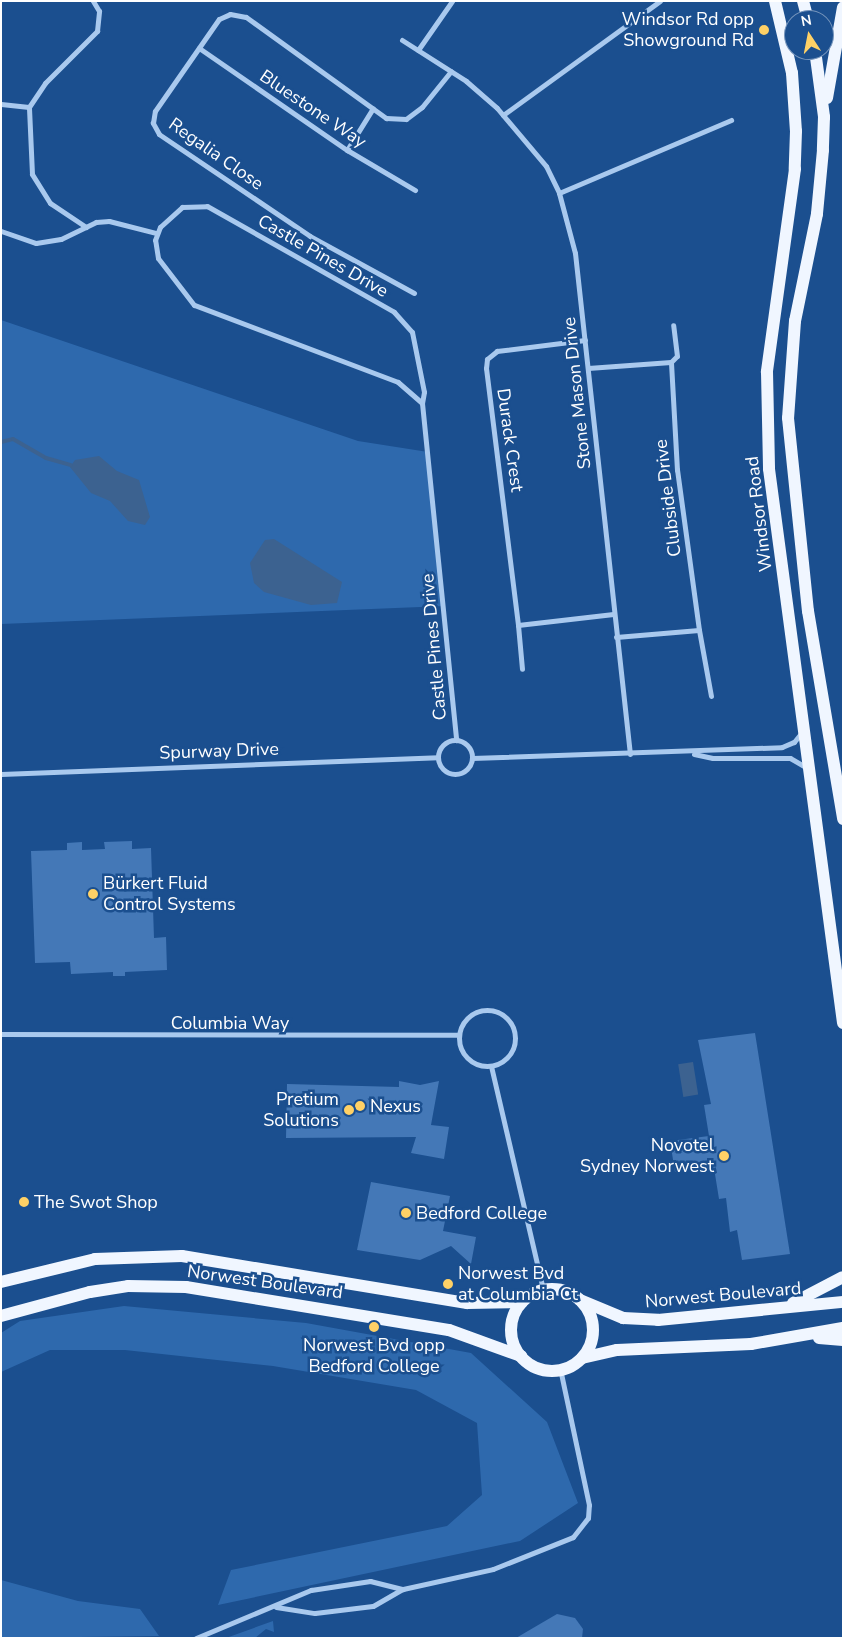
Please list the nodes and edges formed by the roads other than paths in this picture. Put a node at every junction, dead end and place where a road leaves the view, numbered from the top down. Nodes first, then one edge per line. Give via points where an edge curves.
1 (93, 1) edge
2 (452, 1) edge
3 (660, 1) edge
4 (775, 1) edge
5 (843, 8) edge
6 (402, 40) dead end
7 (199, 48) junction
8 (418, 50) junction
9 (816, 60) edge
10 (451, 70) junction
11 (1, 104) edge
12 (29, 107) junction
13 (373, 108) junction
14 (503, 115) junction
15 (824, 118) junction
16 (731, 120) dead end
17 (347, 150) junction
18 (414, 190) dead end
19 (559, 193) junction
20 (86, 226) junction
21 (1, 231) edge
22 (156, 233) junction
23 (414, 292) dead end
24 (673, 325) dead end
25 (585, 340) junction
26 (671, 362) junction
27 (588, 368) junction
28 (422, 403) junction
29 (614, 614) junction
30 (518, 625) junction
31 (699, 630) junction
32 (616, 637) junction
33 (522, 669) dead end
34 (711, 696) dead end
35 (805, 728) junction
36 (456, 740) junction
37 (690, 753) junction
38 (630, 754) junction
39 (438, 757) junction
40 (472, 758) junction
41 (811, 772) junction
42 (1, 774) edge
43 (843, 819) edge
44 (843, 1024) edge
45 (1, 1034) edge
46 (459, 1035) junction
47 (492, 1066) junction
48 (843, 1278) edge
49 (1, 1282) edge
50 (543, 1289) junction
51 (580, 1300) junction
52 (522, 1302) junction
53 (843, 1302) edge
54 (775, 1310) junction
55 (1, 1316) edge
56 (843, 1328) edge
57 (779, 1340) junction
58 (843, 1340) edge
59 (521, 1356) junction
60 (582, 1358) junction
61 (560, 1369) junction
62 (403, 1590) junction
63 (276, 1607) junction
64 (196, 1638) edge

1 - 12 street via 98,11 97,31 40,88
2 - 8 street
3 - 14 street
4 - 35 main road, Windsor Road via 792,72 796,131 795,169 767,372 766,423 769,469
5 - 15 main road
6 - 8 street, Stone Mason Drive
7 - 13 street, Regalia Close via 219,20 230,14 246,17
7 - 17 street, Bluestone Way
7 - 23 street, Regalia Close via 155,111 153,123 159,134 310,236
8 - 10 street, Stone Mason Drive
9 - 15 main road, Windsor Road
10 - 13 street, Regalia Close via 422,107 406,119 386,118
10 - 14 street, Stone Mason Drive
11 - 12 street
12 - 20 street via 32,174 50,203
13 - 17 street
14 - 19 street, Stone Mason Drive via 546,166
15 - 43 main road, Windsor Road via 816,214 795,321 788,418 808,611
16 - 19 street
17 - 18 street, Bluestone Way
19 - 25 street, Stone Mason Drive via 575,253
20 - 21 street via 46,243
20 - 22 street via 109,221
22 - 28 street via 155,247 164,269 194,305 398,382
22 - 28 street, Castle Pines Drive via 182,207 207,206 394,312 408,324 415,340 424,392
24 - 26 street, Clubside Drive via 677,356
25 - 27 street, Stone Mason Drive
25 - 30 street, Durack Crest via 498,351 487,359
26 - 27 street
26 - 31 street, Clubside Drive via 677,470
27 - 29 street, Stone Mason Drive
28 - 36 street, Castle Pines Drive
29 - 30 street
29 - 32 street, Stone Mason Drive
30 - 33 street, Durack Crest
31 - 32 street
31 - 34 street, Clubside Drive
32 - 38 street, Stone Mason Drive
35 - 37 street via 788,746
35 - 41 main road, Windsor Road
36 - 39 street via 442,746
36 - 40 street via 466,744
37 - 38 street
37 - 41 street via 713,758 790,758
38 - 40 street
39 - 40 street via 446,771 458,773 467,768
39 - 42 street, Spurway Drive
41 - 44 main road, Windsor Road
45 - 46 street, Columbia Way
46 - 47 street via 468,1058
46 - 47 street via 466,1019 476,1012 492,1010 506,1016 514,1030 515,1044 508,1058
47 - 50 street
48 - 54 main road via 822,1291
49 - 52 main road, Norwest Boulevard via 95,1259 182,1256 467,1303
50 - 51 main road via 569,1292
50 - 52 main road
51 - 54 main road, Norwest Boulevard via 623,1318 658,1320
51 - 60 main road via 590,1316 593,1330 589,1348
52 - 59 main road via 511,1326 514,1344
53 - 54 main road, Norwest Boulevard
55 - 59 main road, Norwest Boulevard via 90,1292 128,1286 186,1286 449,1330
56 - 57 main road
57 - 58 main road
57 - 60 main road via 617,1350
59 - 61 main road via 541,1368
60 - 61 main road
61 - 62 street via 588,1488 588,1518 582,1528 560,1544 501,1566
62 - 63 street via 374,1606 315,1613
62 - 63 street via 370,1581 311,1590
63 - 64 street via 239,1617

